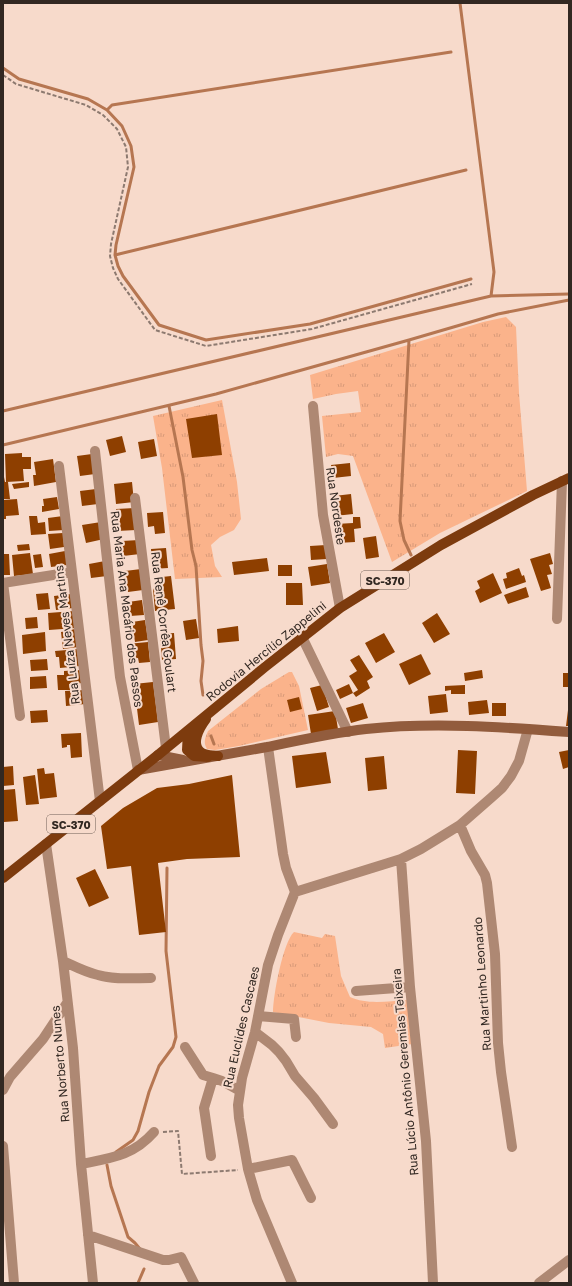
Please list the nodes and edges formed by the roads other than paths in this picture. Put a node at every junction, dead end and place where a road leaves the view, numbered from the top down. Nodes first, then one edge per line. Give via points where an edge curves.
1 (313, 406) dead end
2 (95, 451) dead end
3 (59, 466) dead end
4 (565, 480) edge
5 (136, 498) dead end
6 (72, 572) junction
7 (3, 583) edge
8 (340, 608) junction
9 (557, 620) dead end
10 (302, 637) junction
11 (217, 707) junction
12 (20, 716) dead end
13 (528, 729) junction
14 (188, 730) junction
15 (348, 732) junction
16 (569, 732) edge
17 (268, 747) junction
18 (166, 748) junction
19 (158, 755) junction
20 (218, 756) junction
21 (189, 761) junction
22 (138, 770) junction
23 (100, 801) junction
24 (460, 824) junction
25 (46, 844) junction
26 (401, 859) junction
27 (3, 878) edge
28 (295, 892) junction
29 (63, 961) junction
30 (151, 978) dead end
31 (410, 986) junction
32 (356, 991) dead end
33 (67, 1003) junction
34 (258, 1016) junction
35 (255, 1032) junction
36 (296, 1037) dead end
37 (185, 1047) dead end
38 (213, 1078) junction
39 (3, 1090) edge
40 (240, 1091) junction
41 (333, 1124) dead end
42 (154, 1132) road end
43 (3, 1146) edge
44 (512, 1147) dead end
45 (211, 1156) dead end
46 (81, 1164) junction
47 (248, 1169) junction
48 (311, 1198) dead end
49 (88, 1235) junction
50 (569, 1260) edge
51 (14, 1283) edge
52 (93, 1283) edge
53 (194, 1283) edge
54 (292, 1283) edge
55 (433, 1283) edge
56 (538, 1283) edge

1 - 8 street, Rua Nordeste via 323,515
2 - 22 street, Rua Maria Ana Macário dos Passos via 120,677
3 - 6 street, Rua Luíza Neves Martins
4 - 8 main road, Rodovia Hercílio Zappelini / SC-370 via 533,494 441,545
4 - 9 street
5 - 18 street, Rua Renê Corrêa Goulart
6 - 7 street
6 - 23 street, Rua Luíza Neves Martins
7 - 12 street
8 - 10 main road, Rodovia Hercílio Zappelini / SC-370
10 - 11 main road, Rodovia Hercílio Zappelini / SC-370
10 - 15 street
11 - 14 main road, Rodovia Hercílio Zappelini / SC-370
11 - 20 main road via 201,726 196,740 202,753
13 - 15 street via 412,726
13 - 16 street
13 - 24 street via 511,776 502,788
14 - 18 main road, Rodovia Hercílio Zappelini / SC-370
14 - 20 main road via 186,748 191,754 200,757
15 - 17 street
17 - 20 street
17 - 28 street via 283,854
18 - 19 main road, Rodovia Hercílio Zappelini / SC-370
19 - 21 street
19 - 22 main road, Rodovia Hercílio Zappelini / SC-370
20 - 21 street
21 - 22 street
22 - 23 main road, Rodovia Hercílio Zappelini / SC-370
23 - 25 main road, Rodovia Hercílio Zappelini / SC-370
24 - 26 street
24 - 44 street, Rua Martinho Leonardo via 487,883 495,954 498,1043
25 - 27 main road, Rodovia Hercílio Zappelini / SC-370
25 - 29 street, Rua Norberto Nunes
26 - 28 street
26 - 31 street, Rua Lúcio Antônio Geremias Teixeira
28 - 34 street, Rua Euclides Cascaes via 273,948
29 - 30 street via 99,976
29 - 33 street, Rua Norberto Nunes
31 - 32 street
31 - 55 street, Rua Lúcio Antônio Geremias Teixeira via 427,1154
33 - 39 street via 43,1039 10,1077
33 - 46 street, Rua Norberto Nunes
34 - 35 street, Rua Euclides Cascaes
34 - 36 street via 294,1020
35 - 40 street, Rua Euclides Cascaes
35 - 41 street via 279,1052 294,1076
37 - 38 street via 203,1075
38 - 40 street
38 - 45 street via 204,1108
40 - 47 street, Rua Euclides Cascaes via 239,1118
42 - 46 street via 146,1142 135,1149 110,1159
43 - 51 street
46 - 49 street, Rua Norberto Nunes
47 - 48 street via 292,1160
47 - 54 street, Rua Euclides Cascaes via 257,1200
49 - 52 street, Rua Norberto Nunes
49 - 53 street via 162,1260 181,1257
50 - 56 street

